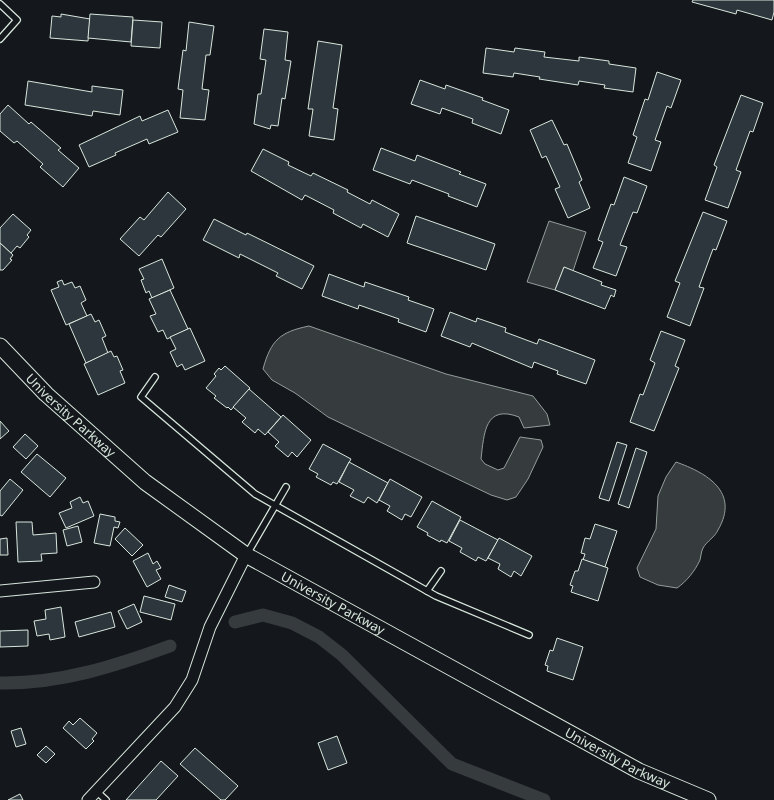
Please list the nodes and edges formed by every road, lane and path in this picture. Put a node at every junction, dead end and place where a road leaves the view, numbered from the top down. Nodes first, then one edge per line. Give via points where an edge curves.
1 (0, 4) edge
2 (0, 39) edge
3 (0, 346) edge
4 (155, 377) dead end
5 (286, 487) dead end
6 (275, 506) junction
7 (246, 555) junction
8 (441, 571) dead end
9 (94, 582) dead end
10 (0, 591) edge
11 (427, 591) junction
12 (529, 635) dead end
13 (96, 791) junction
14 (88, 800) edge
15 (106, 800) edge
16 (708, 800) edge

1 - 2 lane via 18,20
3 - 7 main road, University Parkway via 46,394 145,482
4 - 6 lane via 141,397 255,494
5 - 6 lane
6 - 7 lane
6 - 11 lane
7 - 13 street via 210,627 192,680 175,707
7 - 16 main road, University Parkway via 639,771
8 - 11 lane
9 - 10 street
11 - 12 lane
13 - 14 street
13 - 15 lane

